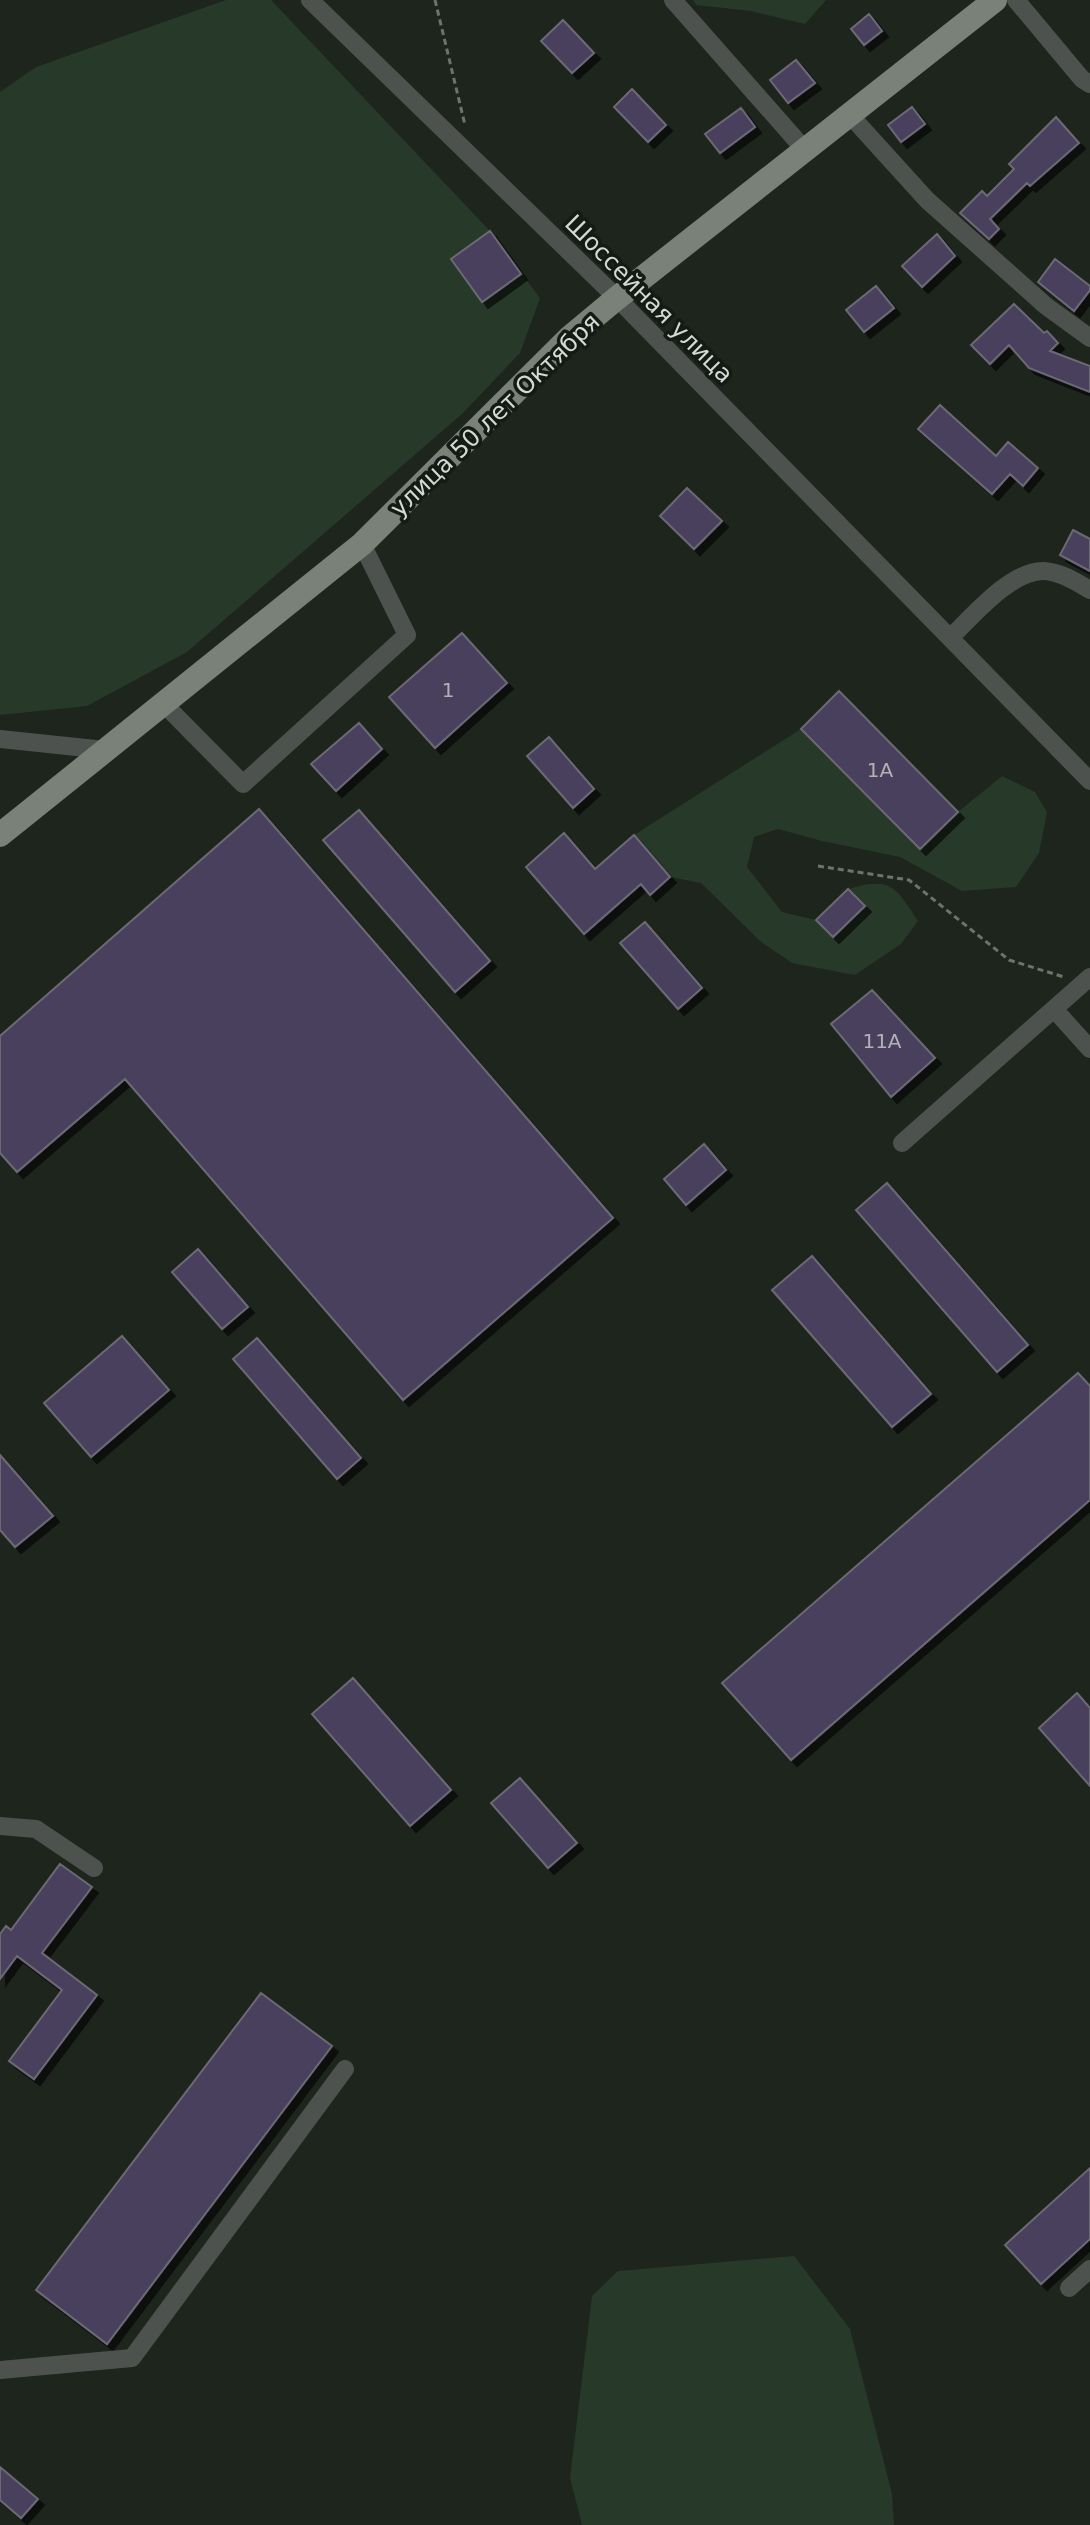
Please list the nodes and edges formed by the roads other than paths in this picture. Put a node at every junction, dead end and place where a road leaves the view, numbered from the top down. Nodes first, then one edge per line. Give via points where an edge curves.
1 (310, 0) edge
2 (673, 0) edge
3 (995, 0) edge
4 (1016, 0) edge
5 (1090, 84) edge
6 (849, 114) junction
7 (804, 149) junction
8 (617, 298) junction
9 (1090, 338) edge
10 (362, 544) junction
11 (1090, 590) edge
12 (950, 638) junction
13 (163, 703) junction
14 (0, 739) edge
15 (105, 750) junction
16 (1090, 781) edge
17 (0, 835) edge
18 (1086, 980) edge
19 (1054, 1009) junction
20 (1090, 1049) edge
21 (902, 1143) dead end
22 (0, 1826) edge
23 (94, 1868) dead end
24 (345, 2069) dead end
25 (1090, 2269) edge
26 (1069, 2288) dead end
27 (0, 2370) edge

1 - 8 street, Шоссейная улица
2 - 7 street
3 - 6 main road, улица 50 лет Октября
4 - 5 street
6 - 7 main road, улица 50 лет Октября
6 - 9 street via 927,200 1046,306
7 - 8 main road, улица 50 лет Октября
8 - 10 main road, улица 50 лет Октября via 569,338
8 - 12 street, Шоссейная улица
10 - 13 main road, улица 50 лет Октября
10 - 13 street via 407,635 243,784
11 - 12 street via 1063,575 1042,571 1020,578
12 - 16 street, Шоссейная улица
13 - 15 main road, улица 50 лет Октября
14 - 15 street
15 - 17 main road, улица 50 лет Октября
18 - 19 street
19 - 20 street
19 - 21 street
22 - 23 street via 36,1829
24 - 27 street via 132,2358
25 - 26 street

